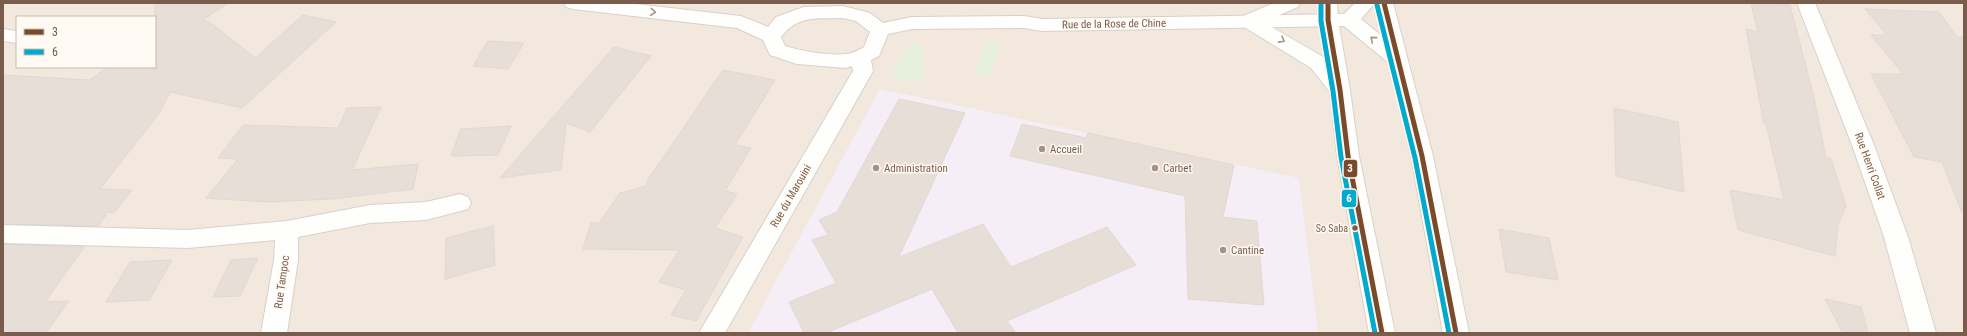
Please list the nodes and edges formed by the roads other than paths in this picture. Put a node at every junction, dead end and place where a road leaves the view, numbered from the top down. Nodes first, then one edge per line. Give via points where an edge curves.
1 (573, 3) edge
2 (1291, 3) edge
3 (1366, 3) edge
4 (1384, 3) edge
5 (1806, 3) edge
6 (1328, 11) edge
7 (1349, 20) junction
8 (1248, 21) junction
9 (880, 30) junction
10 (3, 35) edge
11 (771, 36) junction
12 (16, 37) edge
13 (861, 57) junction
14 (1397, 60) junction
15 (1340, 90) junction
16 (460, 203) dead end
17 (287, 230) junction
18 (3, 234) edge
19 (274, 333) edge
20 (712, 333) edge
21 (1382, 333) edge
22 (1456, 333) edge
23 (1923, 333) edge

1 -> 11 street via 741,22
2 - 8 street
3 - 7 street
4 - 14 street
5 - 23 street, Rue Henri Collat via 1884,202
6 - 7 street, Rue de la Rose de Chine
6 - 8 street, Rue de la Rose de Chine
6 - 15 street
14 -> 7 street
8 - 9 street, Rue de la Rose de Chine via 1042,26 1024,22 912,23
8 -> 15 street via 1318,63
9 - 11 street via 863,17 843,12 804,13 783,21
9 - 13 street via 872,51
10 - 12 street
11 - 13 street via 777,50 798,57 846,61
13 - 20 street, Rue du Marouini via 863,71
14 - 22 street via 1422,156
15 - 21 street via 1348,156
16 - 17 street via 426,211 370,214
17 - 18 street via 188,239
17 - 19 street, Rue Tampoc via 286,260

